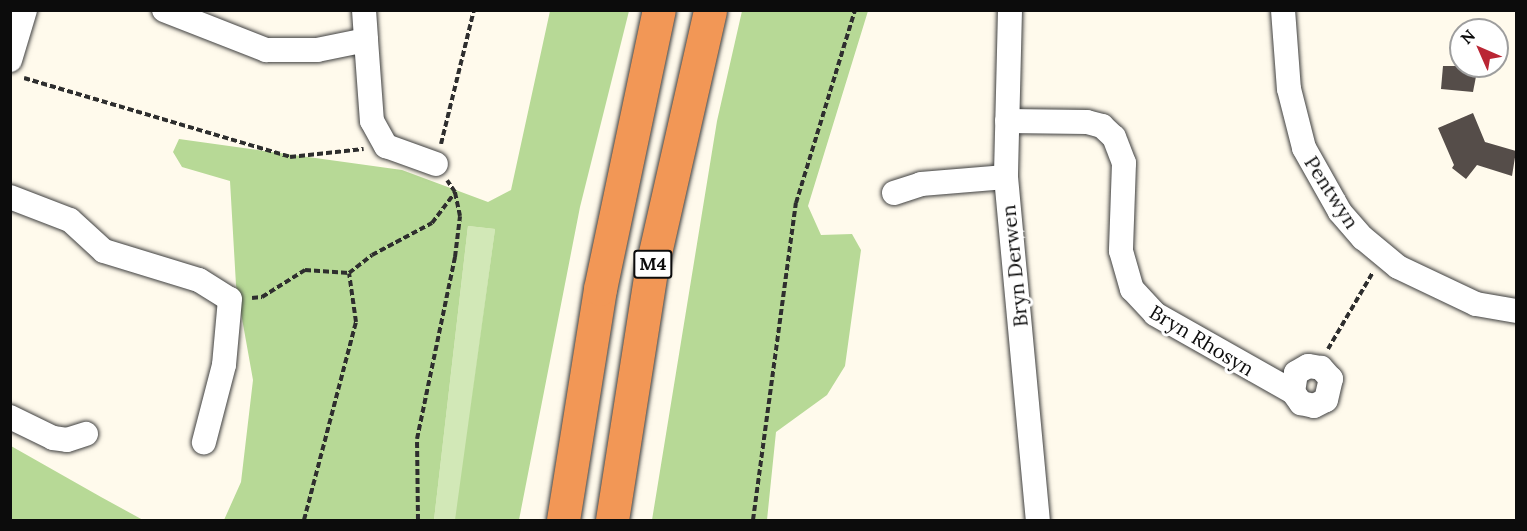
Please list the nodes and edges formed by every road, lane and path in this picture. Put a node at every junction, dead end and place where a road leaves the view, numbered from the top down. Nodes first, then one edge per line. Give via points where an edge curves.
1 (26, 10) edge
2 (164, 10) edge
3 (364, 10) edge
4 (474, 10) edge
5 (527, 10) edge
6 (550, 10) edge
7 (659, 10) edge
8 (710, 10) edge
9 (855, 10) edge
10 (1010, 10) edge
11 (1283, 10) edge
12 (366, 40) junction
13 (16, 69) edge
14 (1007, 121) junction
15 (386, 146) junction
16 (436, 164) junction
17 (1006, 177) junction
18 (455, 192) junction
19 (894, 193) dead end
20 (10, 197) edge
21 (1382, 256) junction
22 (349, 273) junction
23 (230, 299) junction
24 (1516, 311) edge
25 (1318, 367) junction
26 (1293, 392) junction
27 (10, 417) edge
28 (86, 434) dead end
29 (204, 441) dead end
30 (304, 520) edge
31 (418, 520) edge
32 (563, 520) edge
33 (612, 520) edge
34 (753, 520) edge
35 (1038, 520) edge

1 - 13 street
2 - 12 street via 266,51 317,50
3 - 12 street
4 - 16 path
5 - 6 path
7 - 32 highway, M4 via 600,289
8 - 33 highway, M4 via 652,266
9 - 34 path via 796,202
10 - 14 street, Bryn Derwen
11 - 21 street, Pentwyn via 1289,89 1304,148 1340,212
12 - 15 street via 372,122
13 - 15 path via 290,157
14 - 17 street, Bryn Derwen
14 - 26 street, Bryn Rhosyn via 1087,122 1102,126 1114,137 1124,163 1121,251 1132,289 1155,314
15 - 16 street
16 - 18 path
17 - 19 street via 919,173
17 - 35 street, Bryn Derwen
18 - 22 path via 432,223 372,255
18 - 31 path via 460,216 455,257 417,439
20 - 23 street via 70,220 104,250 143,251 166,270 199,280
21 - 24 street, Pentwyn via 1449,293 1476,304
21 - 25 path
22 - 23 path via 305,270 262,297
22 - 30 path via 356,322
23 - 29 street via 224,365
25 - 26 street via 1308,366 1296,373
25 - 26 street, Bryn Rhosyn via 1330,379 1326,400 1307,405
27 - 28 street via 54,438 67,440

